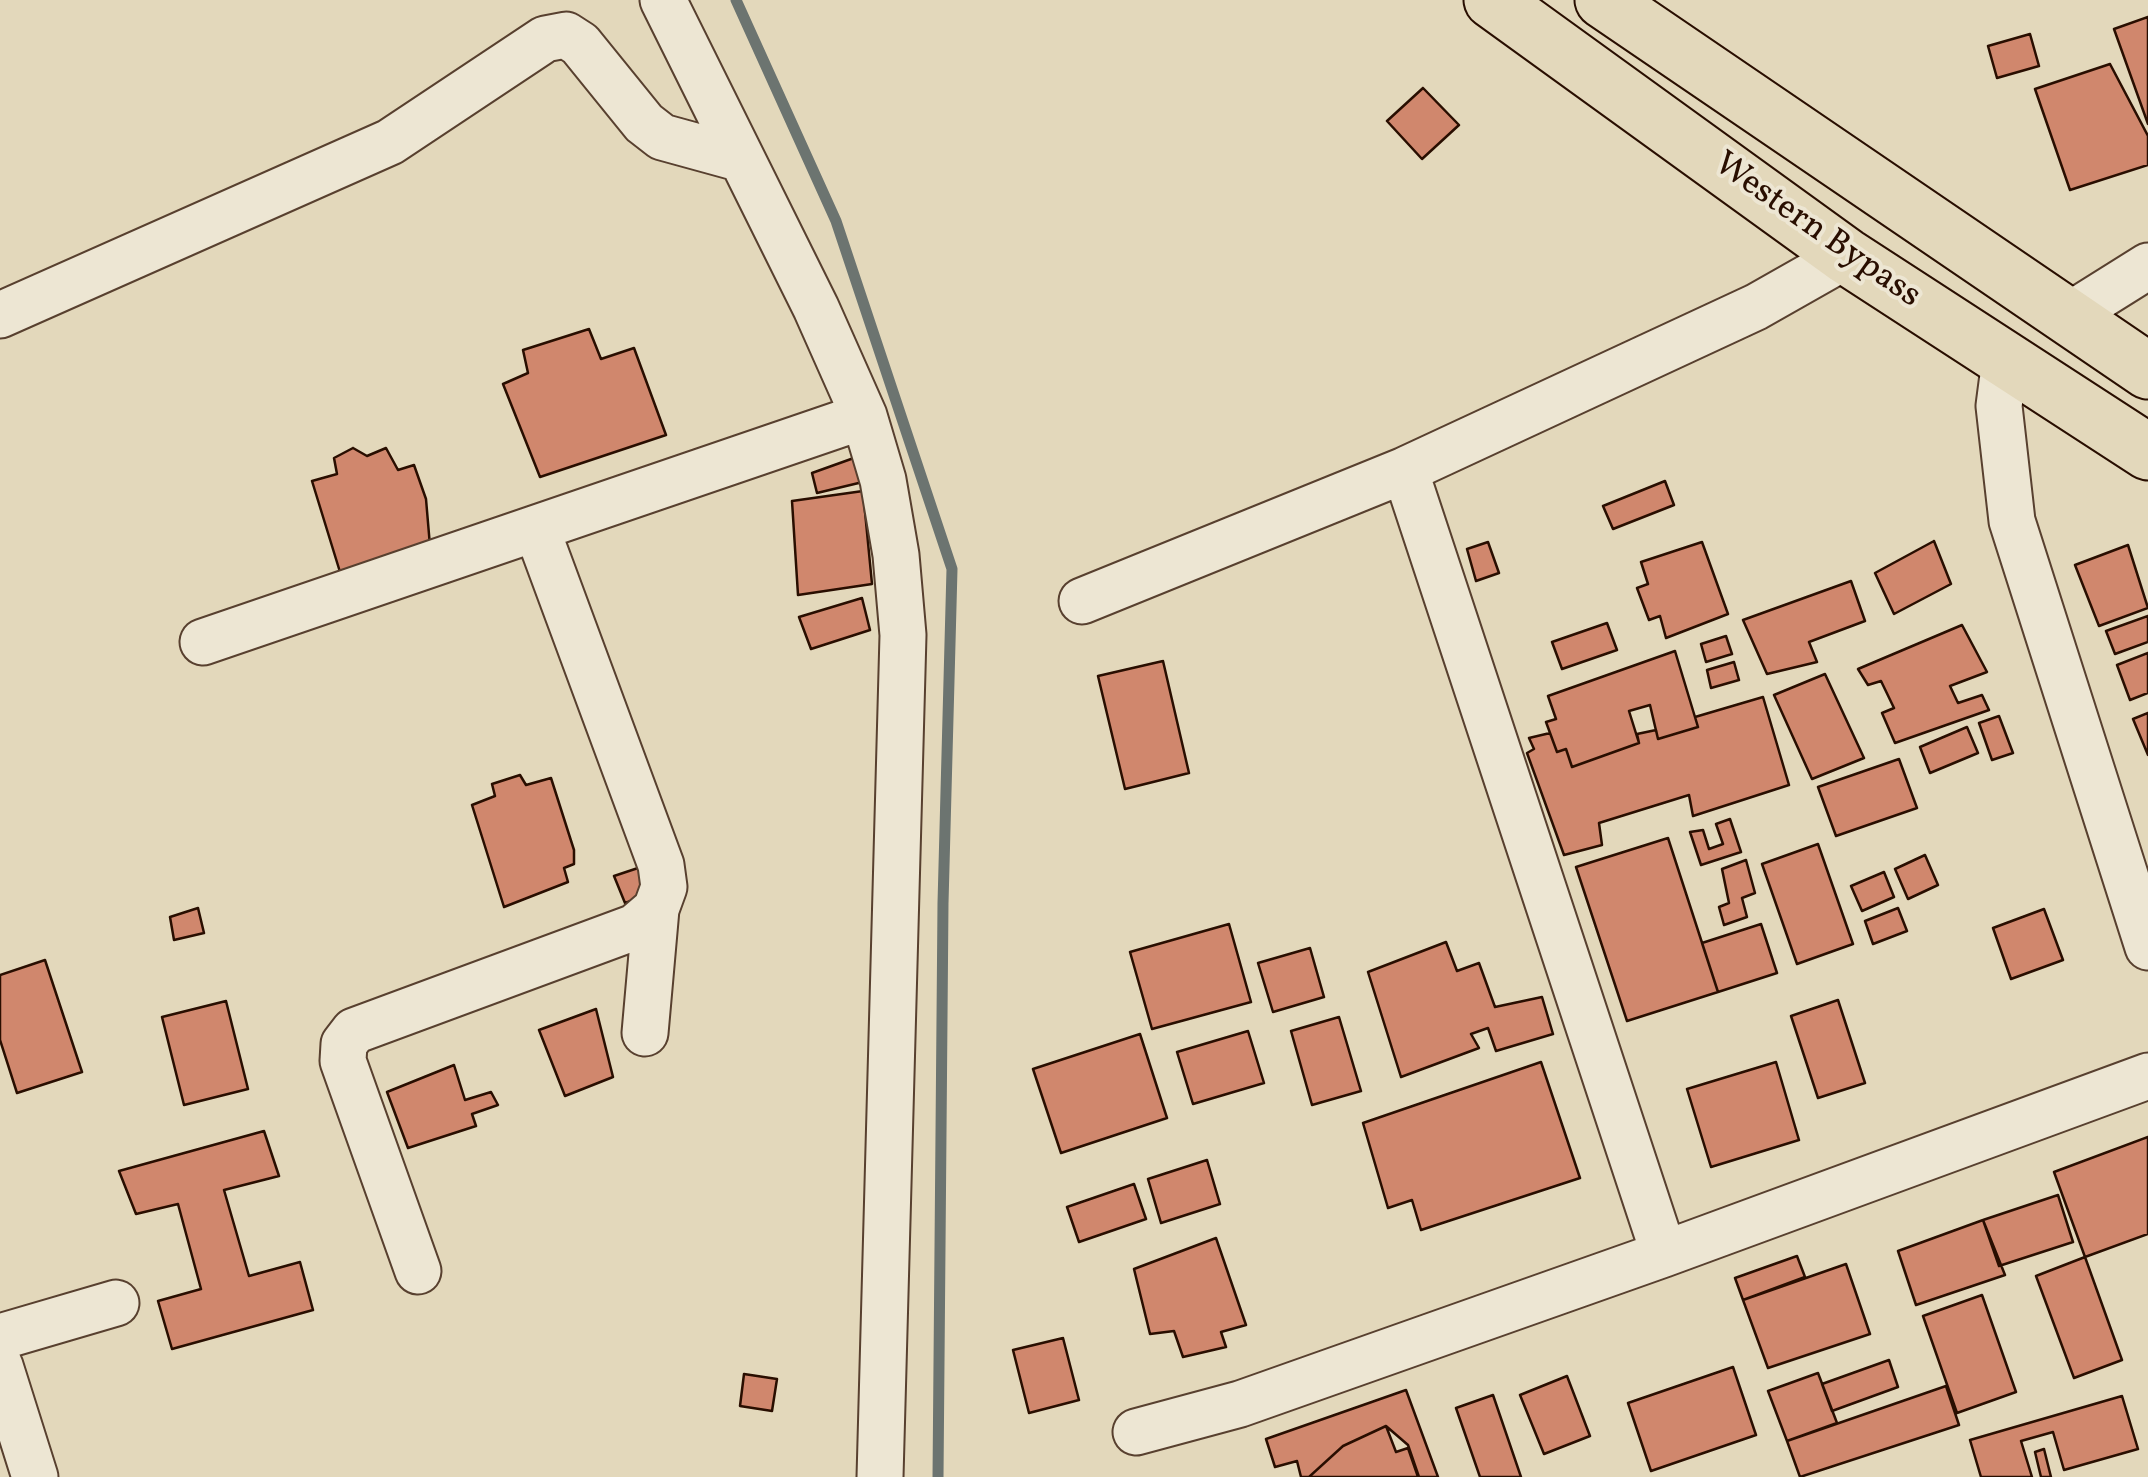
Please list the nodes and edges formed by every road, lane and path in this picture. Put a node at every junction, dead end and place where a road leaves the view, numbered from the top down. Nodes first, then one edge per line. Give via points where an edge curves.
1 (664, 0) edge
2 (1492, 0) edge
3 (1604, 0) edge
4 (742, 159) junction
5 (1846, 256) junction
6 (2148, 266) edge
7 (0, 315) edge
8 (2065, 318) junction
9 (2005, 360) junction
10 (2148, 371) edge
11 (864, 416) junction
12 (2148, 452) edge
13 (1406, 470) junction
14 (538, 530) junction
15 (1082, 601) dead end
16 (203, 642) dead end
17 (656, 908) junction
18 (2148, 947) edge
19 (645, 1033) dead end
20 (2148, 1076) edge
21 (1664, 1254) junction
22 (418, 1270) dead end
23 (116, 1303) dead end
24 (0, 1336) edge
25 (0, 1366) edge
26 (9, 1426) edge
27 (1136, 1432) dead end
28 (35, 1477) edge
29 (880, 1477) edge

1 - 4 street
2 - 5 main road, Western Bypass
3 - 8 main road, Western Bypass
4 - 7 street via 662,137 580,44 566,36 545,39 390,142
4 - 11 street
5 - 9 main road, Western Bypass
5 - 13 street via 1756,306
6 - 8 street
8 - 10 main road, Western Bypass
9 - 12 main road, Western Bypass
9 - 18 street via 1999,406 2012,521
11 - 14 street
11 - 29 street via 891,520 903,634
13 - 15 street
13 - 21 street
14 - 16 street
14 - 17 street via 661,865 664,887
17 - 19 street
17 - 22 street via 635,926 354,1030 344,1044 343,1061
20 - 21 street
21 - 27 street via 1240,1404
23 - 24 street
25 - 26 street
26 - 28 street

